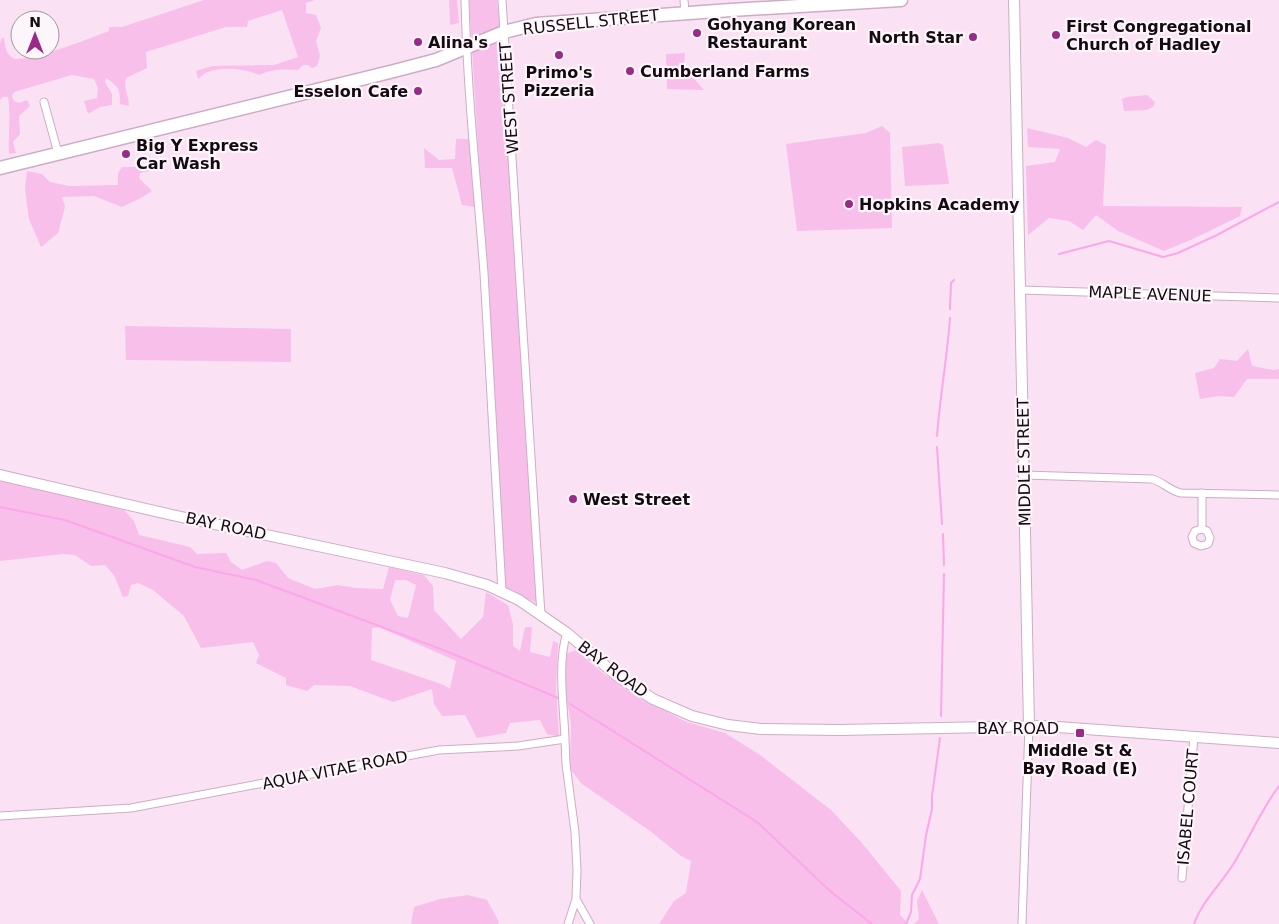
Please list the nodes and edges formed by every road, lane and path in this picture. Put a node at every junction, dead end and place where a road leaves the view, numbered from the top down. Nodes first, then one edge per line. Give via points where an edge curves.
1 (465, 0) edge
2 (502, 0) edge
3 (901, 0) edge
4 (1014, 0) edge
5 (875, 1) edge
6 (685, 6) edge
7 (504, 32) junction
8 (466, 48) junction
9 (44, 102) dead end
10 (58, 153) junction
11 (0, 168) edge
12 (1020, 290) junction
13 (1279, 298) edge
14 (0, 475) edge
15 (1024, 475) junction
16 (1202, 493) junction
17 (1279, 495) edge
18 (1202, 529) dead end
19 (502, 591) junction
20 (541, 615) junction
21 (567, 633) junction
22 (1029, 726) junction
23 (1194, 737) junction
24 (565, 739) junction
25 (1279, 743) edge
26 (0, 816) edge
27 (1182, 878) dead end
28 (576, 899) junction
29 (568, 924) edge
30 (590, 924) edge
31 (1022, 924) edge

1 - 8 street
2 - 7 street, WEST STREET
3 - 5 highway, RUSSELL STREET
4 - 12 main road, MIDDLE STREET
5 - 6 highway, RUSSELL STREET
6 - 7 highway, RUSSELL STREET via 536,24
7 - 8 highway, RUSSELL STREET
7 - 20 street, WEST STREET
8 - 10 highway, RUSSELL STREET via 394,71
8 - 19 street
9 - 10 street
10 - 11 highway, RUSSELL STREET
12 - 13 street, MAPLE AVENUE
12 - 15 main road, MIDDLE STREET
14 - 19 main road, BAY ROAD via 468,578
15 - 16 street via 1152,479 1176,492
15 - 22 main road, MIDDLE STREET
16 - 17 street
16 - 18 street
19 - 20 main road, BAY ROAD
20 - 21 main road, BAY ROAD
21 - 22 main road, BAY ROAD via 641,692 678,711 728,726 827,730
21 - 24 street via 562,661
22 - 23 main road, BAY ROAD
22 - 31 street, MIDDLE STREET
23 - 25 main road, BAY ROAD
23 - 27 street, ISABEL COURT
24 - 26 street, AQUA VITAE ROAD via 518,746 439,750 131,808
24 - 28 street via 575,832
28 - 29 street
28 - 30 street

